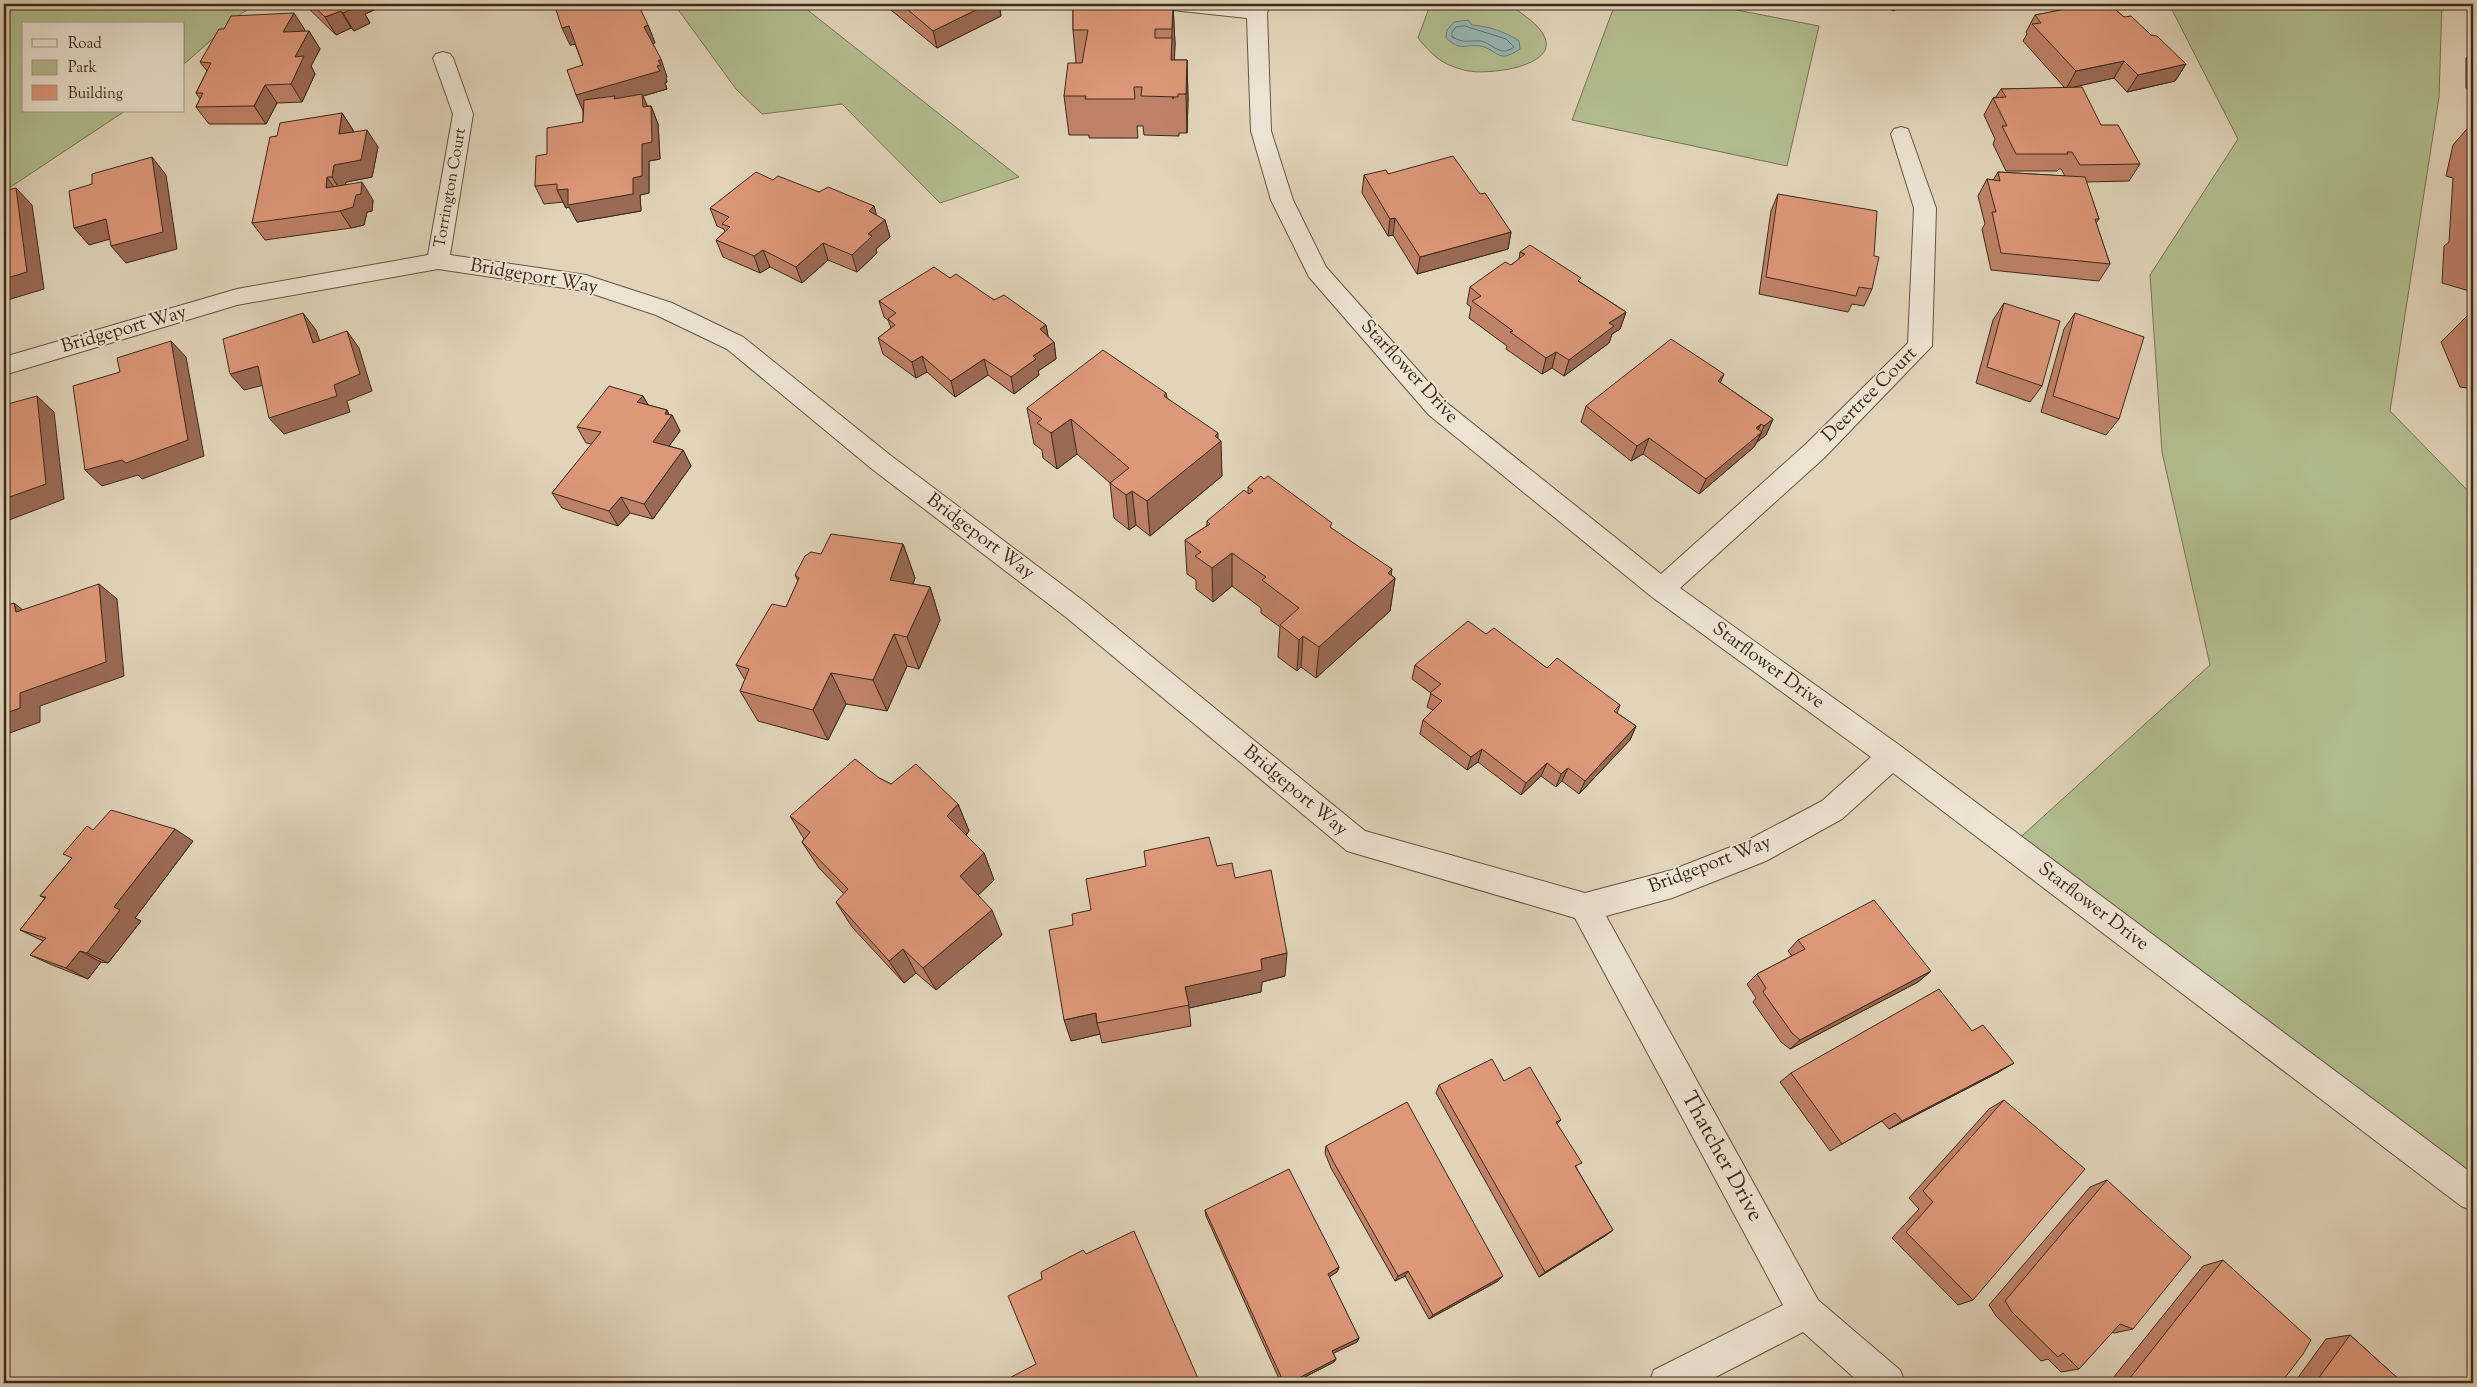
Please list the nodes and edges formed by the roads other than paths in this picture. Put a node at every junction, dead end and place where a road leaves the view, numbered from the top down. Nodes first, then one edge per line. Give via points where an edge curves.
1 (1172, 4) edge
2 (1259, 8) edge
3 (442, 58) dead end
4 (1901, 134) dead end
5 (438, 261) junction
6 (4, 366) edge
7 (1661, 589) junction
8 (1892, 756) junction
9 (1585, 907) junction
10 (2473, 1194) edge
11 (1806, 1312) junction
12 (1667, 1383) edge
13 (1887, 1383) edge

1 - 2 street
2 - 7 street, Starflower Drive via 1261,131 1282,200 1317,271 1438,409
3 - 5 street, Torrington Court via 464,114
4 - 7 street, Deertree Court via 1925,208 1920,346 1815,451
5 - 6 street, Bridgeport Way via 237,297
5 - 9 street, Bridgeport Way via 586,283 664,309 735,343 880,462 1076,610 1357,842
7 - 8 street, Starflower Drive
8 - 9 street, Bridgeport Way via 1832,810 1756,851 1672,884
8 - 10 street, Starflower Drive
9 - 11 street, Thatcher Drive
11 - 12 street
11 - 13 street, Thatcher Drive

